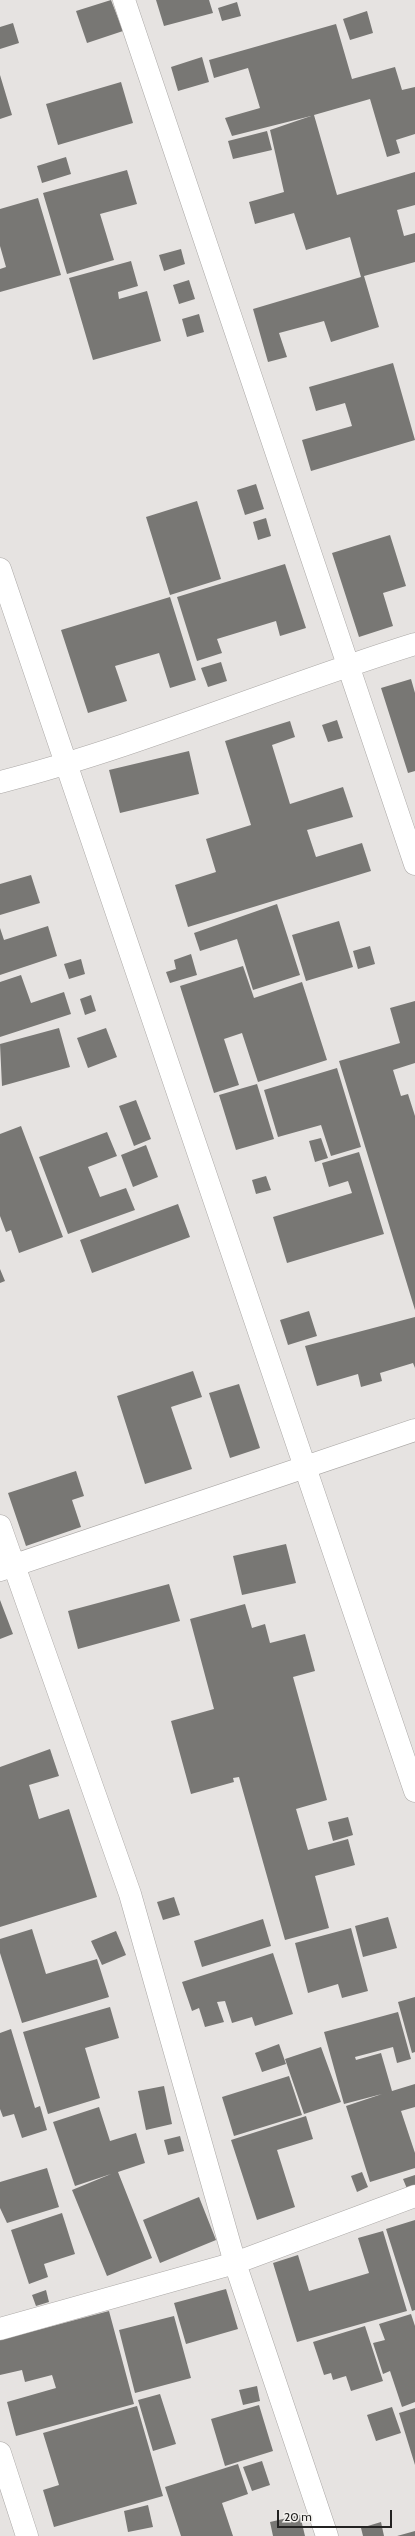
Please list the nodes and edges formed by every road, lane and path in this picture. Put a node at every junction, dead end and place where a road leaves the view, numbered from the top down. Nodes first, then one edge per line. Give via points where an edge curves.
1 (124, 0) edge
2 (0, 569) edge
3 (415, 644) edge
4 (348, 664) junction
5 (66, 765) junction
6 (0, 782) edge
7 (415, 864) edge
8 (415, 1430) edge
9 (305, 1468) junction
10 (0, 1526) edge
11 (6, 1568) edge
12 (415, 1791) edge
13 (415, 2196) edge
14 (235, 2263) junction
15 (0, 2329) edge
16 (0, 2452) edge
17 (26, 2536) edge
18 (327, 2536) edge

1 - 4 street
2 - 5 street
3 - 4 street
4 - 5 street
4 - 7 street
5 - 6 street
5 - 9 street
8 - 9 street
9 - 11 street
9 - 12 street
10 - 11 street
11 - 14 street via 130,1894
13 - 14 street
14 - 15 street
14 - 18 street
16 - 17 street

